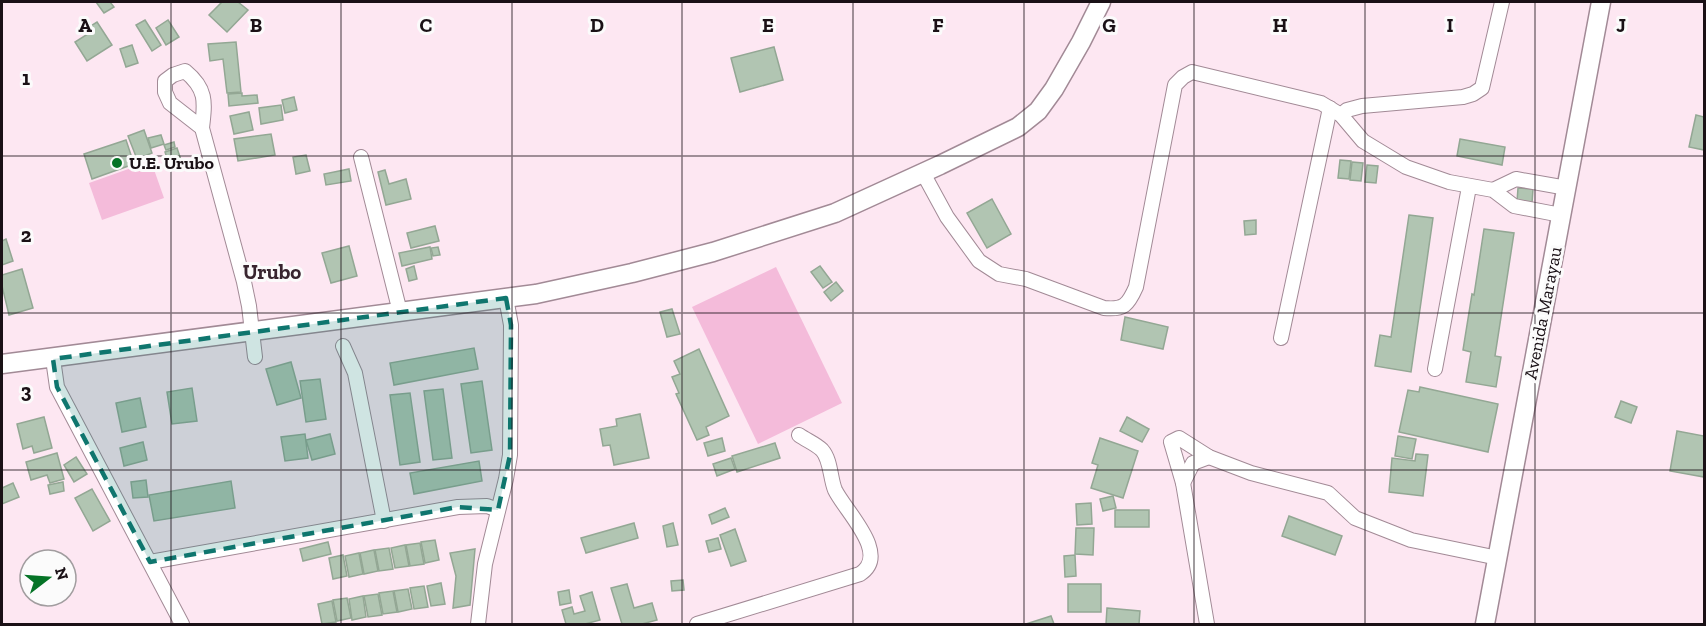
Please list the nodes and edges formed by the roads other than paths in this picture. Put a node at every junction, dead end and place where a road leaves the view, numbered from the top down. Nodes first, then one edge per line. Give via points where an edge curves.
1 (1101, 2) edge
2 (1502, 2) edge
3 (1601, 2) edge
4 (1335, 112) junction
5 (202, 128) dead end
6 (361, 157) dead end
7 (923, 173) junction
8 (1469, 187) junction
9 (1567, 188) junction
10 (1493, 190) junction
11 (1561, 215) junction
12 (506, 298) junction
13 (400, 312) junction
14 (253, 332) junction
15 (1281, 338) dead end
16 (343, 346) dead end
17 (255, 357) dead end
18 (53, 358) junction
19 (2, 364) edge
20 (1435, 369) dead end
21 (799, 435) dead end
22 (1209, 458) junction
23 (1183, 483) junction
24 (498, 510) junction
25 (384, 521) junction
26 (1498, 558) junction
27 (150, 562) junction
28 (182, 624) edge
29 (478, 624) edge
30 (697, 624) edge
31 (1207, 624) edge
32 (1485, 624) edge

1 - 7 street via 1038,111 1018,127
2 - 4 street via 1482,88 1473,94
3 - 9 street, Avenida Marayau
4 - 7 street via 1321,103 1192,72 1175,84 1136,287 1130,301 1114,309 1026,279 999,274 979,261 947,217
4 - 8 street via 1363,141 1406,167
4 - 15 street
5 - 14 street via 244,282
6 - 13 street
7 - 12 street via 835,213 713,252
8 - 10 street
8 - 20 street
9 - 10 street via 1516,179
9 - 11 street, Avenida Marayau
10 - 11 street via 1514,206
11 - 26 street, Avenida Marayau
12 - 13 street
12 - 24 street via 511,324 510,455
13 - 14 street
14 - 17 street
14 - 18 street
16 - 25 street via 356,373
18 - 19 street
18 - 27 street via 57,387
21 - 30 street via 827,457 832,483 868,543 867,569
22 - 23 street via 1193,463
22 - 23 street via 1179,438 1171,442
22 - 26 street via 1328,493 1355,518 1411,540
23 - 31 street
24 - 25 street via 487,506 458,507
24 - 29 street via 485,564
25 - 27 street
26 - 32 street, Avenida Marayau
27 - 28 street

